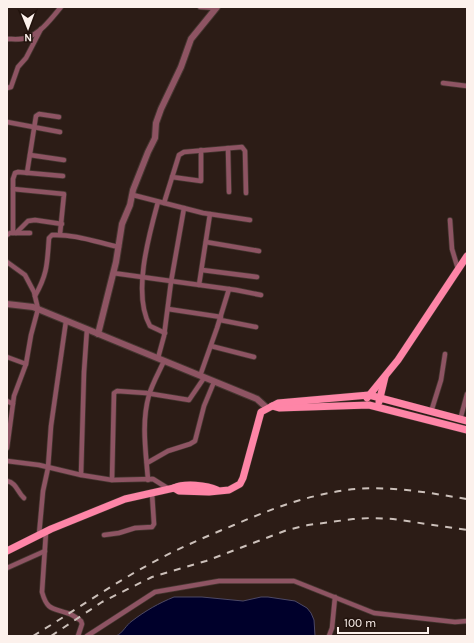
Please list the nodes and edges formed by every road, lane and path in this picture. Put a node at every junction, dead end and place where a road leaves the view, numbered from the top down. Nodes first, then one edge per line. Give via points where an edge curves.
1 (61, 7) edge
2 (200, 7) edge
3 (216, 8) edge
4 (41, 29) junction
5 (7, 39) edge
6 (443, 83) dead end
7 (467, 86) edge
8 (7, 88) edge
9 (59, 117) dead end
10 (7, 122) edge
11 (34, 127) junction
12 (60, 132) dead end
13 (228, 148) junction
14 (201, 150) junction
15 (30, 155) junction
16 (64, 160) dead end
17 (27, 173) junction
18 (63, 176) dead end
19 (172, 177) junction
20 (13, 189) junction
21 (229, 192) dead end
22 (246, 193) dead end
23 (133, 195) junction
24 (158, 202) junction
25 (164, 203) junction
26 (184, 208) junction
27 (210, 214) junction
28 (250, 220) dead end
29 (450, 220) dead end
30 (62, 224) junction
31 (15, 233) junction
32 (30, 233) dead end
33 (60, 234) junction
34 (7, 235) edge
35 (206, 242) junction
36 (119, 247) junction
37 (259, 251) dead end
38 (467, 256) edge
39 (7, 262) edge
40 (458, 269) junction
41 (202, 270) junction
42 (113, 273) junction
43 (257, 277) dead end
44 (143, 278) junction
45 (171, 282) junction
46 (199, 285) junction
47 (229, 289) junction
48 (261, 295) dead end
49 (35, 296) junction
50 (7, 304) edge
51 (38, 309) junction
52 (168, 309) junction
53 (220, 318) junction
54 (66, 321) junction
55 (256, 327) dead end
56 (87, 329) junction
57 (164, 333) junction
58 (98, 334) junction
59 (211, 346) junction
60 (445, 354) dead end
61 (254, 356) dead end
62 (7, 357) edge
63 (161, 360) junction
64 (26, 364) junction
65 (385, 376) junction
66 (202, 377) junction
67 (214, 382) junction
68 (149, 393) junction
69 (467, 394) edge
70 (369, 395) junction
71 (381, 398) junction
72 (7, 401) edge
73 (13, 404) junction
74 (363, 404) junction
75 (377, 406) junction
76 (270, 407) junction
77 (430, 412) junction
78 (11, 417) junction
79 (464, 420) edge
80 (7, 422) edge
81 (467, 430) edge
82 (7, 448) edge
83 (7, 461) edge
84 (147, 463) junction
85 (48, 468) junction
86 (80, 476) junction
87 (112, 480) junction
88 (148, 480) junction
89 (7, 481) edge
90 (172, 488) junction
91 (152, 493) junction
92 (24, 498) dead end
93 (46, 532) junction
94 (39, 535) junction
95 (104, 535) dead end
96 (7, 551) edge
97 (45, 551) junction
98 (7, 568) edge
99 (335, 597) junction
100 (467, 621) edge
101 (78, 636) edge
102 (87, 636) edge
103 (330, 636) edge

1 - 4 street
2 - 3 street
3 - 23 street via 191,39 161,109 155,138
4 - 5 street via 26,38
4 - 8 street via 26,58 17,69 11,87
6 - 7 street
9 - 11 street via 37,115
10 - 11 street
11 - 12 street
11 - 15 street
13 - 14 street
13 - 21 street
13 - 22 street via 244,148
14 - 19 street via 180,153
14 - 19 street via 201,181
15 - 16 street
15 - 17 street
17 - 18 street
17 - 20 street via 15,173
19 - 25 street
20 - 30 street via 64,194
20 - 31 street
23 - 24 street
23 - 36 street via 122,224
24 - 25 street
24 - 44 street
25 - 26 street
26 - 27 street
26 - 45 street
27 - 28 street
27 - 35 street
29 - 40 street via 452,249
30 - 31 street via 28,221
30 - 33 street
31 - 32 street
31 - 34 street
33 - 36 street
33 - 49 street via 49,238 47,268
35 - 37 street
35 - 41 street
36 - 42 street
38 - 40 main road
39 - 49 street via 25,275
40 - 65 main road
41 - 43 street
41 - 46 street
42 - 44 street
42 - 58 street
44 - 45 street
44 - 57 street via 142,302 148,323
45 - 46 street
45 - 52 street
46 - 47 street
47 - 48 street
47 - 53 street
49 - 51 street
50 - 51 street
51 - 54 street
51 - 64 street
52 - 53 street
52 - 57 street
53 - 55 street
53 - 59 street
54 - 56 street
54 - 85 street
56 - 58 street
56 - 86 street
57 - 63 street
58 - 63 street
59 - 61 street
59 - 66 street
60 - 77 street via 441,380
62 - 64 street
63 - 66 street
63 - 68 street
64 - 73 street
65 - 70 main road
65 - 71 main road
66 - 67 street
66 - 68 street via 189,400
67 - 76 street via 257,399
67 - 84 street via 204,406 195,441 168,451
68 - 84 street via 145,425
68 - 87 street via 114,392
69 - 79 street
70 - 71 main road
70 - 74 main road
70 - 76 main road via 278,403
71 - 75 main road
71 - 77 main road
72 - 73 street
73 - 78 street
74 - 75 main road
74 - 76 main road
75 - 81 main road
76 - 90 main road via 261,412 258,419 240,484 229,490 209,492 179,491
77 - 79 main road
78 - 80 street
78 - 82 street
83 - 85 street
84 - 88 street
85 - 86 street
85 - 94 street
86 - 87 street
87 - 88 street
88 - 90 street via 153,479
89 - 92 street via 15,484
90 - 91 main road
91 - 93 main road via 125,499
91 - 95 street via 152,527
93 - 94 main road
93 - 97 street
94 - 96 main road
97 - 98 street
97 - 101 street via 42,592 44,600 51,608 70,614 81,621
99 - 100 street via 374,612 455,622
99 - 102 street via 294,581 220,581 155,592
99 - 103 street

